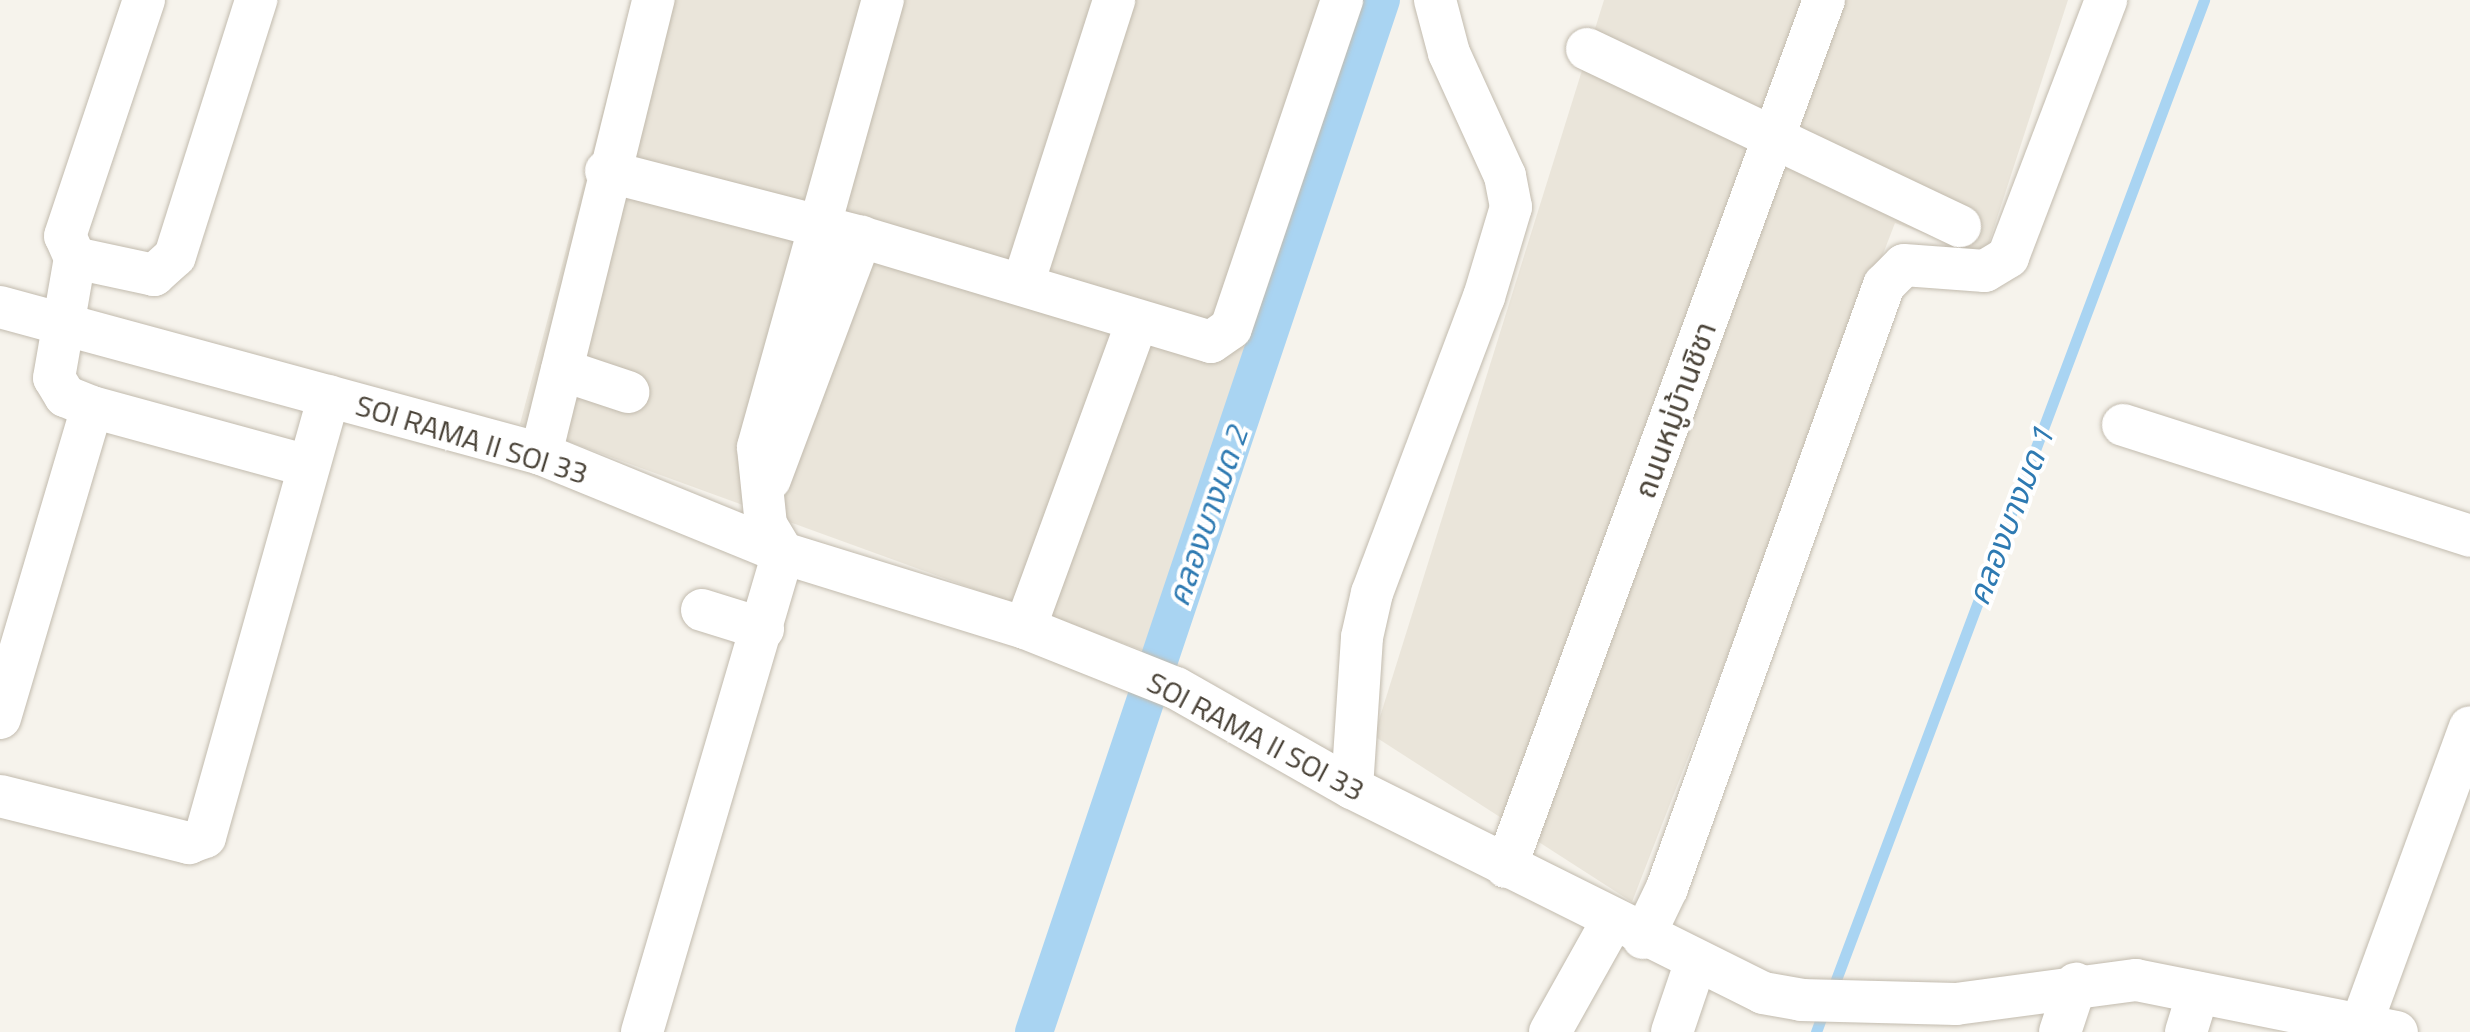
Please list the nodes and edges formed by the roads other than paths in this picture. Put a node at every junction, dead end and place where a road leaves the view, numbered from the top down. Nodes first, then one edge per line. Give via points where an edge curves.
1 (144, 0) edge
2 (256, 0) edge
3 (653, 0) edge
4 (883, 0) edge
5 (1114, 0) edge
6 (1342, 0) edge
7 (1435, 0) edge
8 (1824, 0) edge
9 (2106, 0) edge
10 (1587, 49) dead end
11 (1776, 134) junction
12 (606, 171) junction
13 (817, 226) junction
14 (1960, 226) dead end
15 (861, 237) junction
16 (75, 258) junction
17 (1024, 284) junction
18 (0, 307) edge
19 (1138, 322) junction
20 (64, 323) junction
21 (562, 370) junction
22 (628, 392) dead end
23 (329, 396) junction
24 (92, 407) junction
25 (2123, 425) dead end
26 (541, 454) junction
27 (307, 466) junction
28 (763, 493) junction
29 (2470, 536) edge
30 (783, 554) junction
31 (702, 610) dead end
32 (1026, 628) junction
33 (763, 629) junction
34 (0, 718) edge
35 (2470, 728) edge
36 (1352, 788) junction
37 (0, 796) edge
38 (1506, 867) junction
39 (1627, 929) junction
40 (1695, 964) junction
41 (2076, 984) junction
42 (2192, 1012) edge
43 (1999, 1015) edge
44 (2379, 1029) edge
45 (642, 1032) edge
46 (1550, 1032) edge
47 (1672, 1032) edge
48 (2060, 1032) edge

1 - 16 street via 65,236
2 - 16 street via 175,256 154,275
3 - 12 street
4 - 13 street
5 - 17 street
6 - 19 street via 1231,328 1211,342
7 - 36 street via 1449,53 1505,176 1511,208 1372,593 1362,637
8 - 11 street, ถนนหมู่บ้านชิชา
9 - 39 street via 2008,257 1985,271 1904,265 1884,285 1667,888
10 - 11 street
11 - 14 street
11 - 38 street, ถนนหมู่บ้านชิชา
12 - 13 street
12 - 21 street
13 - 15 street
13 - 28 street via 758,447
15 - 17 street
15 - 28 street via 785,453
16 - 20 street
17 - 19 street
18 - 20 street, SOI RAMA II SOI 33
19 - 32 street
20 - 23 street, SOI RAMA II SOI 33
20 - 24 street via 57,388
21 - 22 street
21 - 26 street
23 - 26 street, SOI RAMA II SOI 33
23 - 27 street
24 - 27 street
24 - 34 street
25 - 29 street
26 - 30 street, SOI RAMA II SOI 33
27 - 37 street via 206,836 189,843
28 - 30 street via 766,525
30 - 32 street, SOI RAMA II SOI 33
30 - 33 street
31 - 33 street
32 - 36 street, SOI RAMA II SOI 33 via 1176,688
33 - 45 street
35 - 44 street
36 - 38 street, SOI RAMA II SOI 33
38 - 39 street, SOI RAMA II SOI 33
39 - 40 street, SOI RAMA II SOI 33
39 - 46 street
40 - 43 street, SOI RAMA II SOI 33 via 1763,993 1801,1000
40 - 47 street
41 - 42 street, SOI RAMA II SOI 33 via 2136,980
41 - 43 street, SOI RAMA II SOI 33
41 - 48 street
42 - 44 street, SOI RAMA II SOI 33

